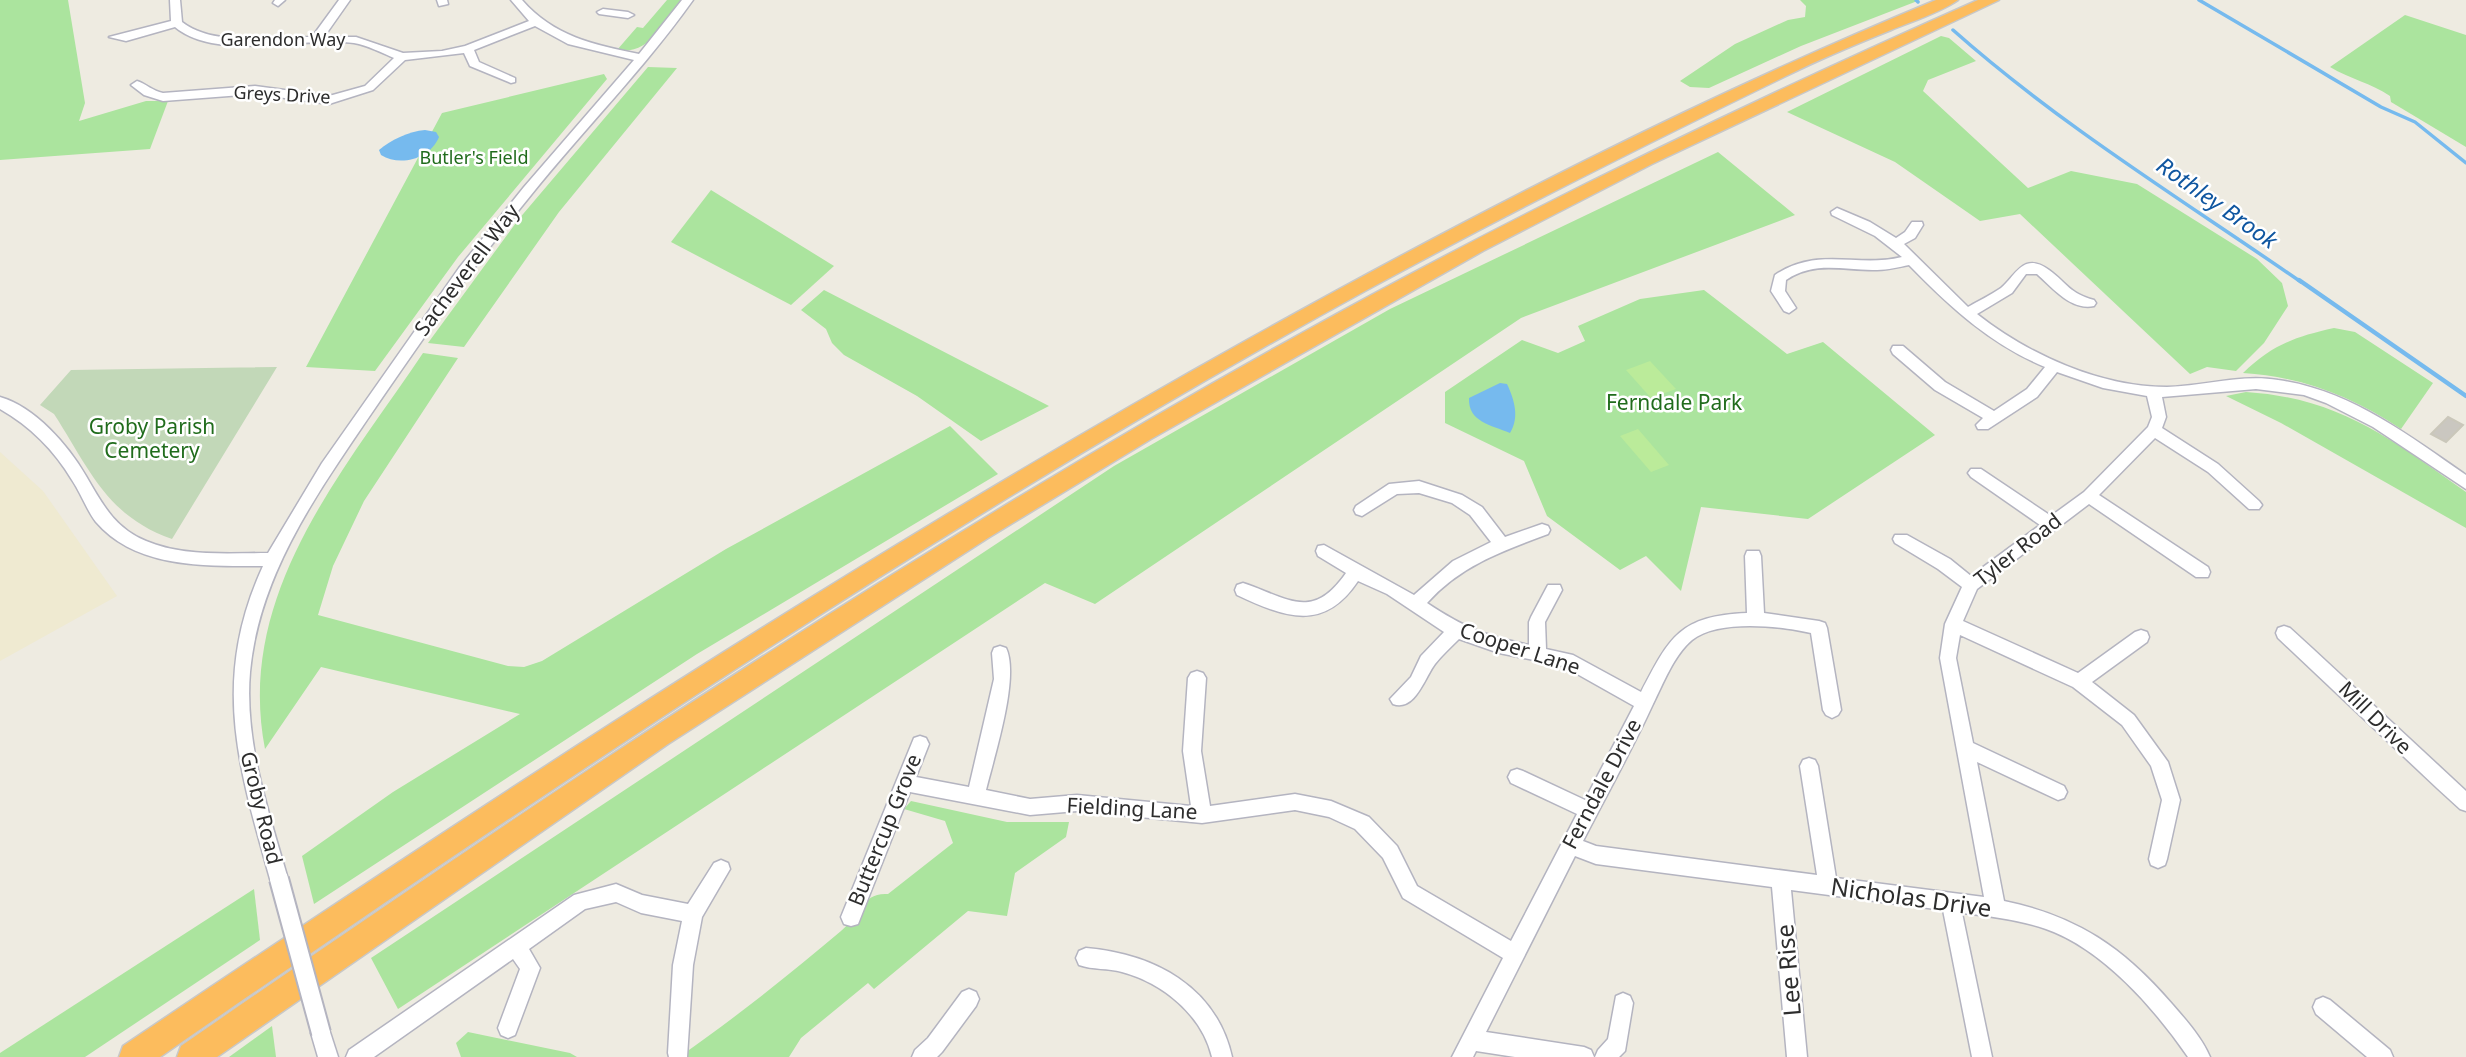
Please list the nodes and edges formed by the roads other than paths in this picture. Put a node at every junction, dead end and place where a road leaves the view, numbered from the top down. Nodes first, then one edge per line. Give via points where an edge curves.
1 (175, 0) edge
2 (345, 0) edge
3 (516, 0) edge
4 (626, 0) edge
5 (688, 0) edge
6 (1950, 0) edge
7 (1991, 0) edge
8 (603, 12) dead end
9 (615, 14) junction
10 (628, 15) dead end
11 (535, 22) junction
12 (177, 23) junction
13 (317, 38) junction
14 (121, 39) dead end
15 (1862, 46) junction
16 (468, 49) junction
17 (402, 57) junction
18 (641, 58) junction
19 (508, 74) dead end
20 (134, 101) dead end
21 (1837, 212) dead end
22 (1917, 225) dead end
23 (1895, 244) junction
24 (1910, 260) junction
25 (2089, 303) dead end
26 (1789, 308) dead end
27 (1967, 314) junction
28 (1898, 351) dead end
29 (2054, 365) junction
30 (2153, 392) junction
31 (0, 402) edge
32 (2154, 430) junction
33 (1976, 473) dead end
34 (2466, 483) edge
35 (2089, 496) junction
36 (2254, 505) dead end
37 (1362, 510) dead end
38 (2051, 524) junction
39 (1542, 530) dead end
40 (1901, 539) dead end
41 (1503, 545) junction
42 (1324, 551) dead end
43 (1753, 556) dead end
44 (272, 559) junction
45 (1356, 571) junction
46 (2202, 572) dead end
47 (1971, 585) junction
48 (1243, 590) dead end
49 (1554, 590) dead end
50 (1417, 603) junction
51 (1756, 620) junction
52 (1953, 624) junction
53 (1456, 631) junction
54 (2284, 634) dead end
55 (2141, 637) dead end
56 (1000, 653) dead end
57 (1538, 655) junction
58 (1198, 678) dead end
59 (2079, 682) junction
60 (1399, 699) dead end
61 (1645, 702) junction
62 (1832, 710) dead end
63 (920, 744) dead end
64 (1966, 748) junction
65 (1809, 766) dead end
66 (1517, 777) dead end
67 (904, 783) junction
68 (2058, 792) dead end
69 (976, 795) junction
70 (2466, 803) edge
71 (1589, 811) junction
72 (1202, 814) junction
73 (1570, 845) junction
74 (2158, 859) dead end
75 (721, 869) dead end
76 (1781, 882) junction
77 (1828, 886) junction
78 (1951, 904) junction
79 (1996, 908) junction
80 (693, 914) junction
81 (851, 917) dead end
82 (516, 946) junction
83 (1515, 954) junction
84 (1086, 958) dead end
85 (969, 999) dead end
86 (1623, 1003) dead end
87 (2323, 1007) dead end
88 (508, 1028) dead end
89 (1466, 1049) edge
90 (678, 1053) dead end
91 (933, 1053) edge
92 (134, 1057) edge
93 (192, 1057) edge
94 (328, 1057) edge
95 (356, 1057) edge
96 (1222, 1057) edge
97 (1584, 1057) edge
98 (1605, 1057) edge
99 (1797, 1057) edge
100 (1982, 1057) edge
101 (2200, 1057) edge
102 (2383, 1057) edge

1 - 12 street
2 - 13 street
3 - 11 street
4 - 9 street
5 - 18 street, Sacheverell Way
6 - 15 highway
7 - 15 highway
8 - 9 street
9 - 10 street
11 - 16 street, Garendon Way
11 - 18 street via 574,44
12 - 13 street, Garendon Way via 200,37 226,42
12 - 14 street
13 - 17 street, Garendon Way via 356,40
15 - 92 highway via 1788,68 1556,183 1289,324 1110,427 660,705
15 - 93 highway via 1333,324 941,556 658,737
16 - 17 street, Garendon Way
16 - 19 street via 474,64
17 - 20 street, Greys Drive via 369,88 329,100 255,90 176,97 143,89
18 - 44 street, Sacheverell Way via 528,190 451,291 303,501
21 - 23 street via 1877,230
22 - 23 street
23 - 24 street
24 - 26 street via 1879,266 1819,261 1791,268 1780,278 1778,291
24 - 27 street
25 - 27 street via 2073,299 2042,271 2032,268 2021,271 2007,290
27 - 29 street
28 - 29 street via 1988,421 2032,393
29 - 30 street via 2109,385
30 - 32 street via 2159,417
30 - 34 street via 2249,383 2300,389 2361,413
31 - 44 street via 52,439 102,518 120,535 178,556
32 - 35 street, Tyler Road
32 - 36 street via 2240,485
33 - 38 street
35 - 38 street, Tyler Road
35 - 46 street
37 - 41 street via 1394,488 1419,486 1476,511
38 - 47 street, Tyler Road
39 - 41 street
40 - 47 street
41 - 50 street via 1456,565
42 - 45 street, Cooper Lane
43 - 51 street
44 - 94 street, Groby Road, bridge via 244,647 242,718 254,798
45 - 48 street via 1332,602 1323,606 1282,607
45 - 50 street, Cooper Lane
47 - 52 street, Tyler Road
49 - 57 street via 1536,622
50 - 53 street, Cooper Lane
51 - 61 street, Ferndale Drive via 1727,621 1687,634 1666,661
51 - 62 street, Ferndale Drive via 1819,628
52 - 59 street
52 - 64 street, Tyler Road via 1948,657
53 - 57 street, Cooper Lane
53 - 60 street
54 - 70 street, Mill Drive via 2356,696
55 - 59 street
56 - 69 street via 1003,679
57 - 61 street, Cooper Lane via 1567,660
58 - 72 street via 1192,751
59 - 74 street via 2128,720 2159,762 2171,800
61 - 71 street, Ferndale Drive
63 - 67 street, Buttercup Grove
64 - 68 street
64 - 79 street, Tyler Road
65 - 77 street
66 - 71 street
67 - 69 street, Fielding Lane
67 - 81 street, Buttercup Grove
69 - 72 street, Fielding Lane via 1030,807 1077,803
71 - 73 street, Ferndale Drive
72 - 83 street, Fielding Lane via 1295,802 1331,809 1362,823 1390,852 1410,892
73 - 76 street, Nicholas Drive via 1596,855
73 - 83 street, Ferndale Drive
75 - 80 street
76 - 77 street, Nicholas Drive
76 - 99 street, Lee Rise
77 - 78 street, Nicholas Drive
78 - 79 street, Nicholas Drive
78 - 100 street
79 - 101 street, Nicholas Drive via 2057,924 2116,960 2175,1019
80 - 82 street via 641,904 616,893 580,901
80 - 90 street via 683,965
82 - 88 street via 530,968
82 - 95 street
83 - 89 street, Ferndale Drive
84 - 96 street via 1120,961 1155,976 1202,1009 1221,1044
85 - 91 street
86 - 98 street via 1618,1044
87 - 102 street
89 - 97 street

